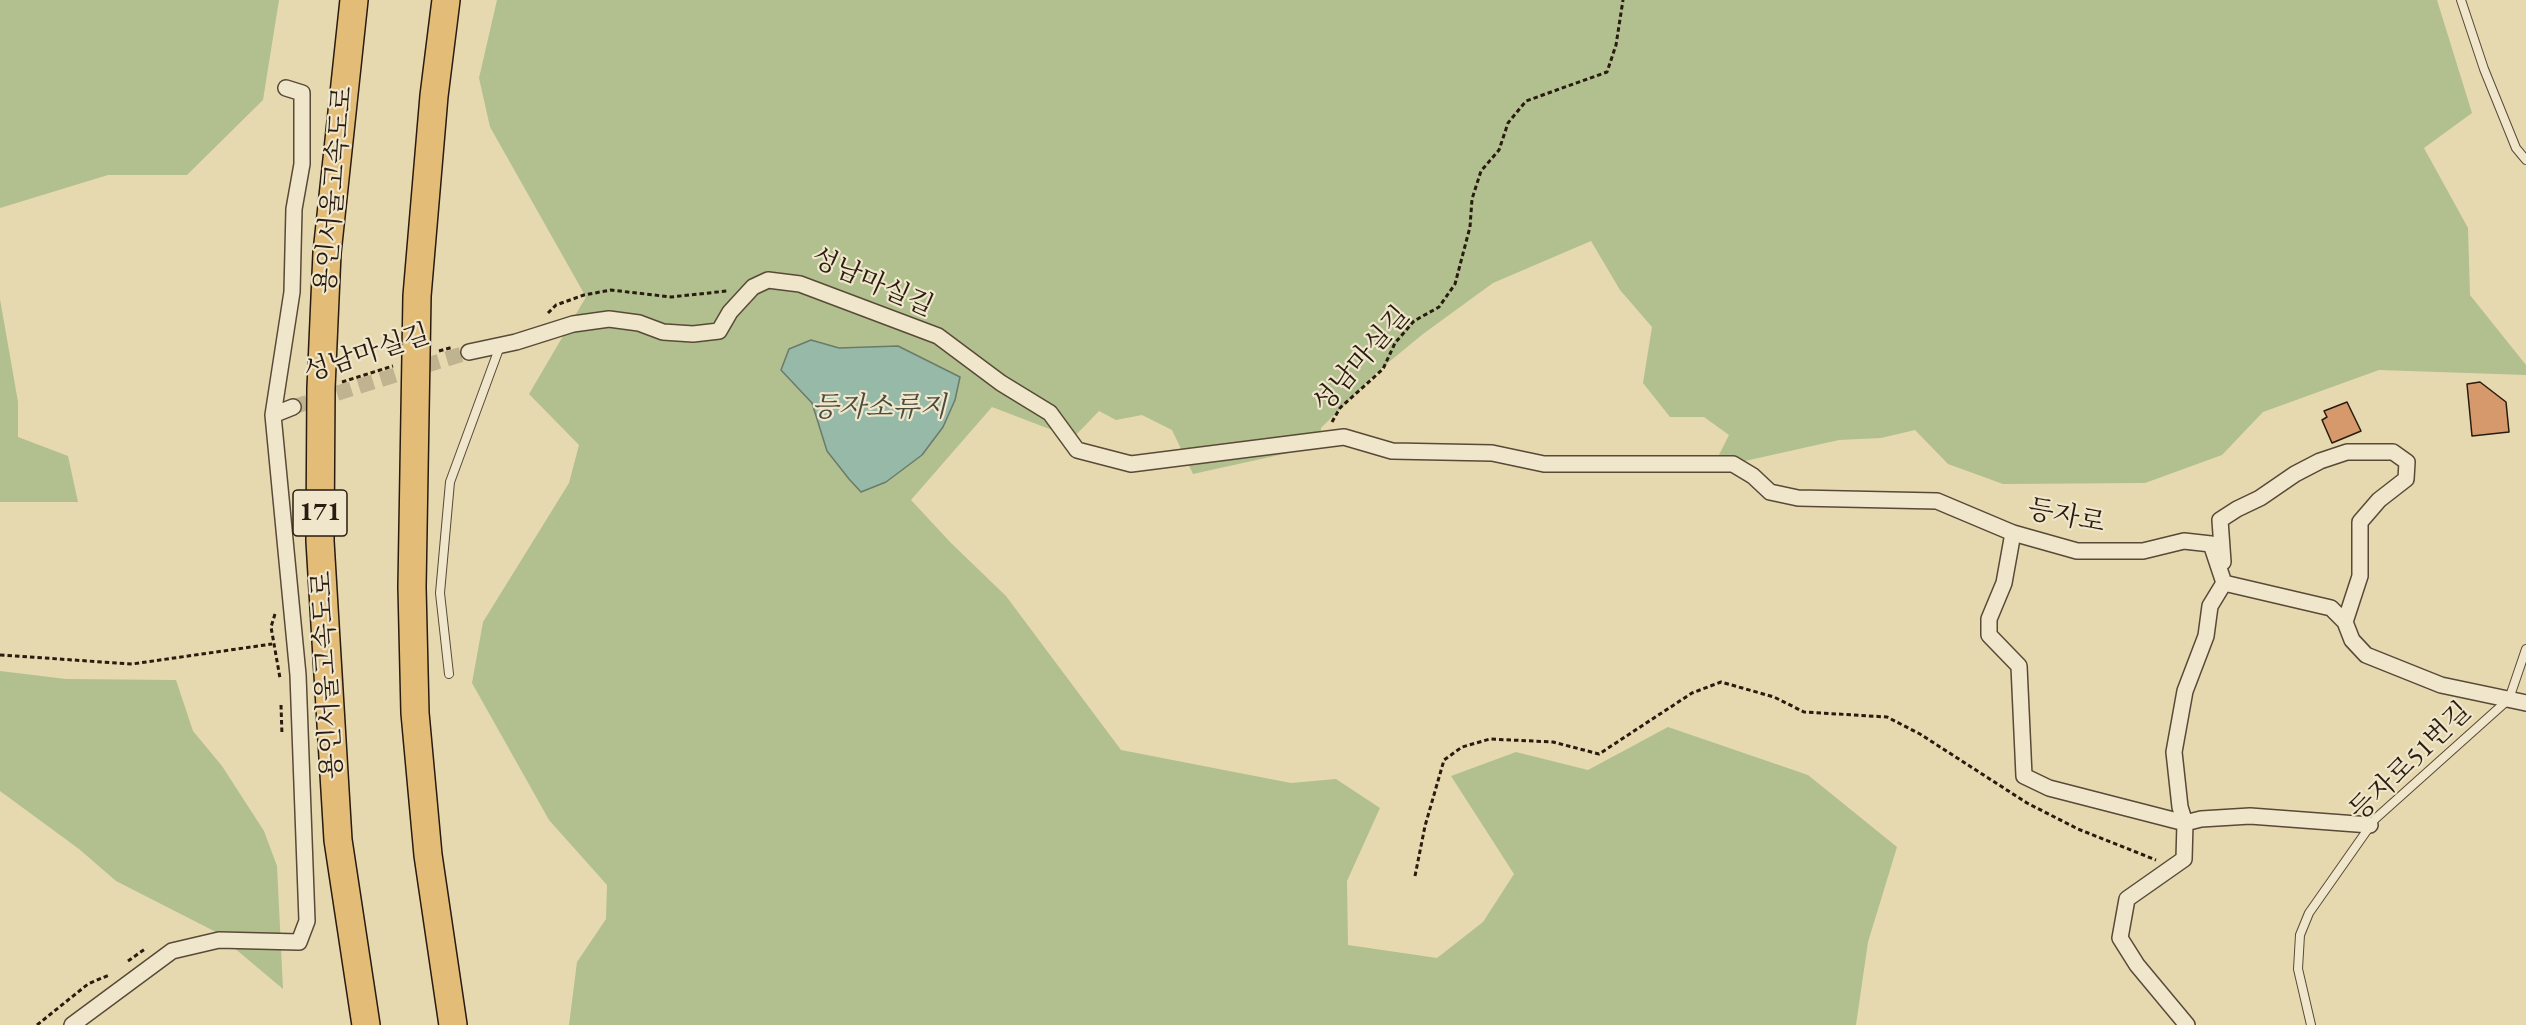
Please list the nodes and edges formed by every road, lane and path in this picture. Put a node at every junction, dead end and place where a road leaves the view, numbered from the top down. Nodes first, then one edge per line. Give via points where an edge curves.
1 (354, 0) edge
2 (446, 0) edge
3 (1623, 0) edge
4 (2461, 0) edge
5 (286, 88) dead end
6 (2526, 160) edge
7 (728, 291) dead end
8 (542, 318) dead end
9 (455, 346) dead end
10 (500, 346) junction
11 (469, 352) tunnel mouth
12 (432, 353) dead end
13 (399, 364) dead end
14 (332, 385) dead end
15 (293, 407) tunnel mouth
16 (273, 415) junction
17 (1330, 425) dead end
18 (2013, 533) junction
19 (2224, 583) junction
20 (276, 609) dead end
21 (2345, 622) junction
22 (295, 640) junction
23 (273, 644) junction
24 (2526, 649) edge
25 (0, 655) edge
26 (449, 674) dead end
27 (282, 685) dead end
28 (2509, 699) junction
29 (281, 703) dead end
30 (2526, 703) edge
31 (282, 741) dead end
32 (2185, 823) junction
33 (2370, 825) junction
34 (2174, 867) junction
35 (1415, 876) dead end
36 (154, 945) dead end
37 (123, 966) dead end
38 (116, 972) dead end
39 (37, 1025) edge
40 (72, 1025) edge
41 (366, 1025) edge
42 (453, 1025) edge
43 (2187, 1025) edge
44 (2311, 1025) edge

1 - 41 highway, 용인서울고속도로 / 171 via 327,253 320,541 338,840
2 - 42 highway via 417,296 412,587 415,713 428,855
3 - 17 path, 성남마실길 via 1607,72 1526,101 1508,123 1498,150 1481,171 1455,284 1439,307 1414,321 1395,343 1383,369 1340,408
4 - 6 lane via 2516,148
5 - 16 street via 302,93 302,164 294,209 292,292
7 - 8 path via 671,297 611,290 556,305
9 - 12 path, 성남마실길
10 - 11 street
10 - 18 street, 등자로 via 573,324 609,319 639,323 663,332 719,331 753,287 768,280 800,284 938,336 1001,383 1050,413 1077,450 1131,464 1344,437 1392,451 1492,453 1544,464 1733,464 1770,492 1798,498 1938,501
10 - 26 lane via 450,482 440,593
13 - 14 path, 성남마실길
15 - 16 street
16 - 22 street
18 - 19 street, 등자로 via 2104,553 2143,551 2184,541 2211,544
18 - 32 street via 2004,583 1989,619 1989,635 2019,666 2024,776 2049,788
19 - 21 street via 2331,608
19 - 21 street via 2220,520 2320,461 2347,452 2393,452 2407,462 2406,479 2379,500 2360,522 2360,576
19 - 32 street via 2211,606 2206,636 2185,691 2174,752
20 - 23 path via 271,627
21 - 28 street via 2352,640 2366,655 2441,686
22 - 23 path
22 - 40 street via 307,921 299,942 219,940 172,951
23 - 25 path via 132,664
23 - 27 path
24 - 28 lane
28 - 30 street
28 - 33 lane, 등자로51번길
29 - 31 path
32 - 33 street via 2250,816
32 - 34 street via 2184,859
33 - 44 lane, 등자로51번길 via 2309,913 2300,935 2298,969
34 - 35 path via 2078,829 2027,803 1887,717 1804,712 1721,682 1692,693 1599,754 1553,742 1490,740 1462,747 1444,760
34 - 43 street via 2127,899 2120,938 2137,965
36 - 37 path
38 - 39 path via 88,984

